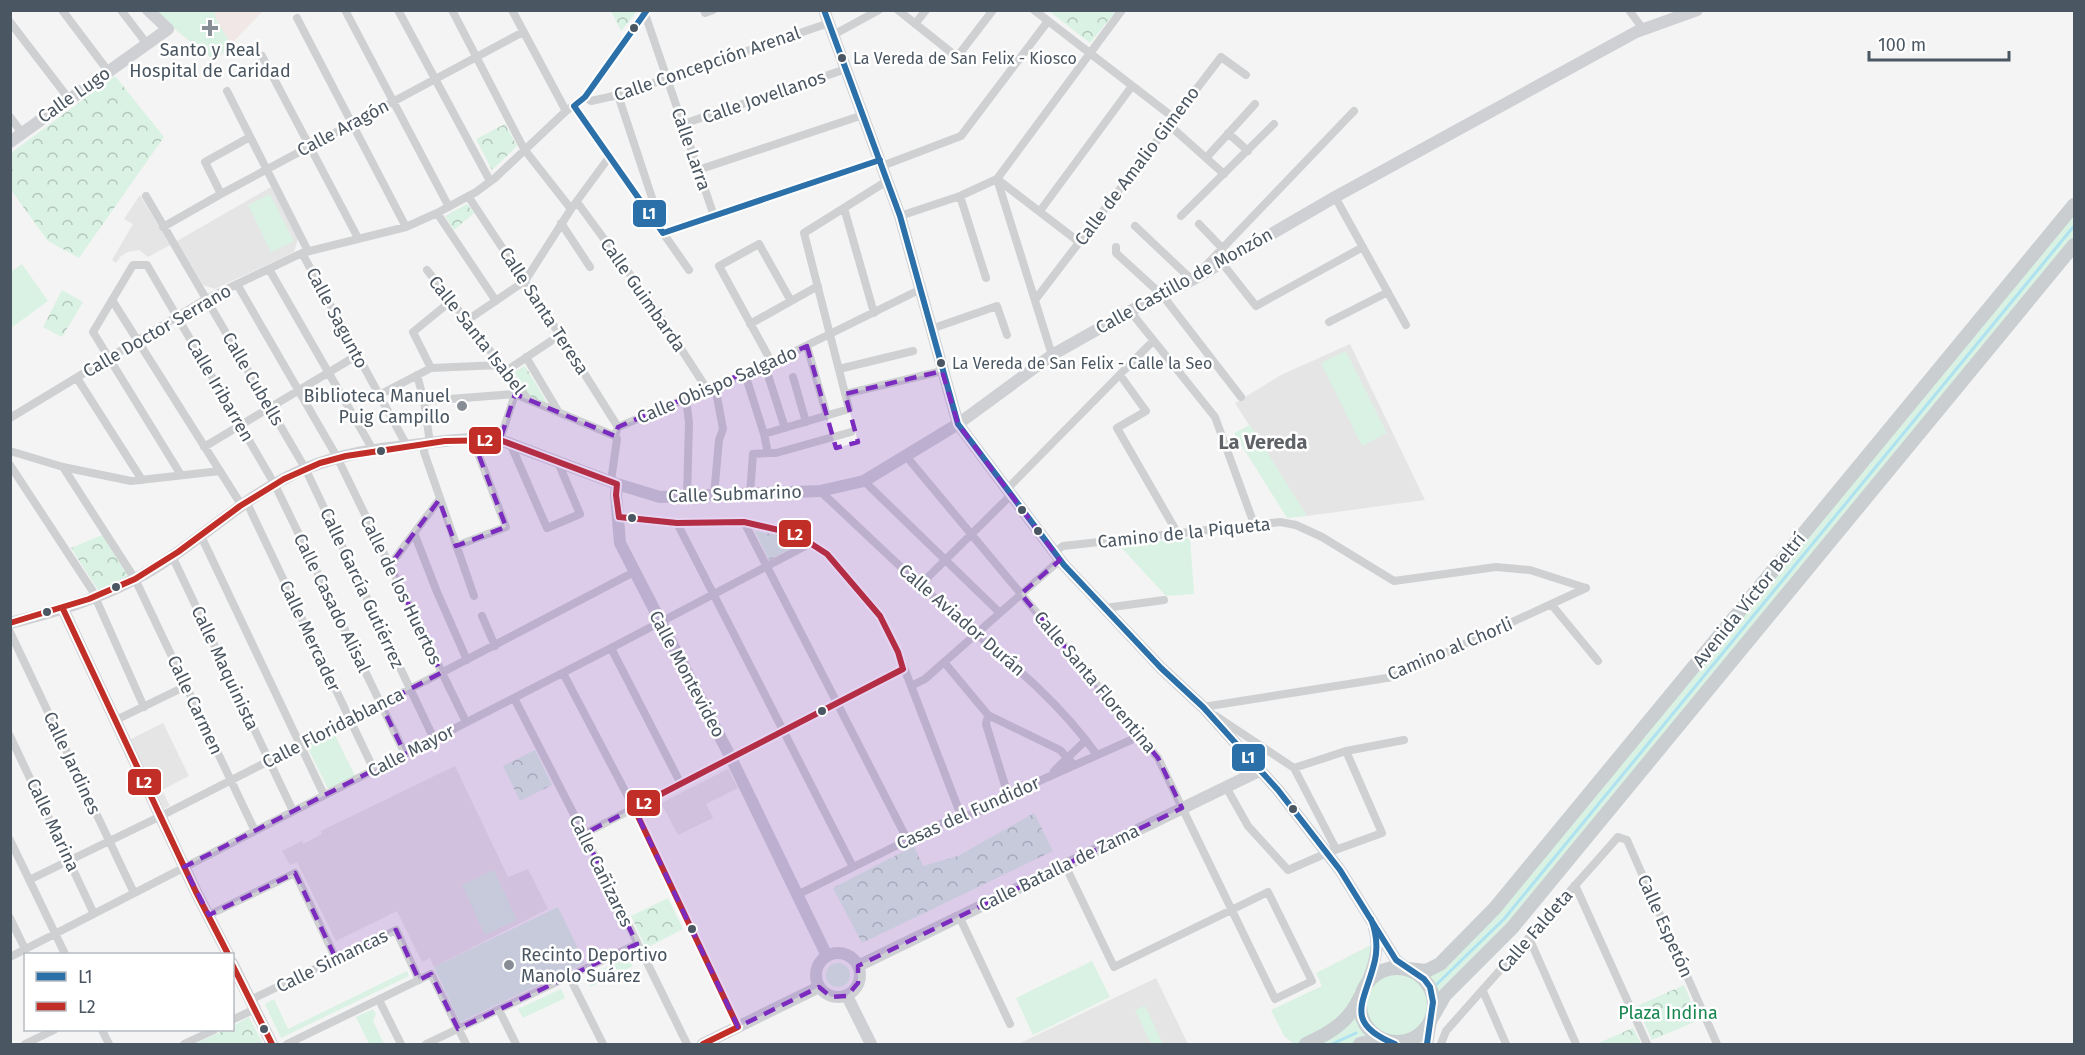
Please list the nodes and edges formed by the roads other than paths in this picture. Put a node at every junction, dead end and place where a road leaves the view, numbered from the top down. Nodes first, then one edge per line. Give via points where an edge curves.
1 (62, 10) edge
2 (121, 10) edge
3 (148, 10) edge
4 (345, 10) edge
5 (398, 10) edge
6 (452, 10) edge
7 (512, 10) edge
8 (824, 10) edge
9 (879, 10) edge
10 (898, 10) edge
11 (926, 10) edge
12 (993, 10) edge
13 (1034, 10) edge
14 (1122, 10) edge
15 (1629, 10) edge
16 (1697, 10) edge
17 (646, 12) edge
18 (297, 18) dead end
19 (1048, 21) junction
20 (10, 22) edge
21 (829, 23) junction
22 (915, 24) junction
23 (1643, 29) junction
24 (523, 32) junction
25 (833, 35) junction
26 (147, 44) junction
27 (1090, 54) junction
28 (262, 56) dead end
29 (476, 57) junction
30 (846, 69) junction
31 (108, 71) junction
32 (1246, 75) dead end
33 (667, 78) junction
34 (435, 79) junction
35 (1132, 86) junction
36 (227, 91) dead end
37 (618, 95) junction
38 (585, 97) junction
39 (69, 99) junction
40 (393, 101) junction
41 (1255, 104) dead end
42 (574, 105) junction
43 (566, 111) junction
44 (1354, 111) dead end
45 (863, 115) junction
46 (10, 117) edge
47 (1171, 122) junction
48 (352, 124) junction
49 (683, 124) junction
50 (1274, 124) dead end
51 (22, 133) junction
52 (1228, 133) junction
53 (250, 137) junction
54 (10, 141) edge
55 (310, 146) junction
56 (524, 149) junction
57 (1248, 150) junction
58 (610, 156) junction
59 (1206, 158) junction
60 (881, 163) junction
61 (267, 169) junction
62 (698, 170) junction
63 (1224, 174) junction
64 (997, 179) junction
65 (490, 181) junction
66 (887, 181) junction
67 (221, 194) junction
68 (146, 196) dead end
69 (468, 196) junction
70 (960, 196) junction
71 (1335, 197) junction
72 (574, 205) junction
73 (2074, 205) edge
74 (449, 207) junction
75 (844, 208) junction
76 (1040, 211) junction
77 (437, 213) junction
78 (714, 216) junction
79 (900, 216) junction
80 (1181, 216) dead end
81 (561, 223) junction
82 (1198, 224) dead end
83 (1135, 226) dead end
84 (164, 227) junction
85 (406, 227) junction
86 (663, 233) junction
87 (358, 238) junction
88 (1079, 242) junction
89 (2074, 245) edge
90 (1363, 247) junction
91 (1116, 248) dead end
92 (1222, 248) junction
93 (305, 252) junction
94 (1222, 263) junction
95 (590, 267) dead end
96 (269, 269) junction
97 (427, 270) dead end
98 (690, 270) dead end
99 (986, 278) dead end
100 (1192, 280) junction
101 (525, 281) junction
102 (237, 284) junction
103 (818, 286) junction
104 (921, 289) junction
105 (1388, 292) junction
106 (1162, 296) junction
107 (206, 299) junction
108 (112, 300) junction
109 (1035, 300) junction
110 (451, 301) junction
111 (496, 301) junction
112 (790, 301) junction
113 (1130, 311) junction
114 (874, 313) junction
115 (177, 317) junction
116 (466, 321) junction
117 (1329, 321) dead end
118 (750, 324) junction
119 (1406, 325) dead end
120 (932, 329) junction
121 (560, 335) junction
122 (830, 335) junction
123 (1007, 335) dead end
124 (137, 340) junction
125 (1153, 340) junction
126 (807, 346) junction
127 (913, 351) dead end
128 (1052, 356) junction
129 (526, 357) junction
130 (108, 359) junction
131 (351, 359) dead end
132 (769, 364) junction
133 (431, 368) junction
134 (503, 368) junction
135 (839, 369) junction
136 (942, 371) junction
137 (328, 373) junction
138 (745, 374) junction
139 (417, 375) junction
140 (1120, 375) junction
141 (793, 377) dead end
142 (77, 378) junction
143 (711, 387) junction
144 (299, 390) junction
145 (515, 394) junction
146 (845, 394) junction
147 (379, 395) junction
148 (1241, 397) dead end
149 (686, 398) junction
150 (528, 400) junction
151 (424, 401) junction
152 (270, 408) junction
153 (558, 412) junction
154 (827, 416) junction
155 (10, 418) edge
156 (806, 422) junction
157 (958, 424) junction
158 (240, 425) junction
159 (618, 427) junction
160 (785, 428) junction
161 (851, 432) dead end
162 (765, 434) junction
163 (615, 436) junction
164 (473, 440) junction
165 (505, 441) junction
166 (427, 443) junction
167 (407, 446) junction
168 (204, 447) junction
169 (373, 450) junction
170 (10, 452) edge
171 (768, 453) junction
172 (906, 456) junction
173 (337, 457) junction
174 (557, 460) junction
175 (10, 465) edge
176 (63, 467) junction
177 (305, 468) junction
178 (220, 471) junction
179 (181, 475) junction
180 (142, 480) junction
181 (864, 481) junction
182 (614, 483) junction
183 (275, 485) junction
184 (820, 491) junction
185 (1009, 492) junction
186 (750, 494) junction
187 (714, 495) junction
188 (687, 496) junction
189 (440, 500) junction
190 (244, 504) junction
191 (619, 517) junction
192 (744, 522) junction
193 (677, 523) junction
194 (1254, 524) junction
195 (414, 533) junction
196 (971, 534) junction
197 (1178, 534) junction
198 (201, 536) junction
199 (811, 543) junction
200 (456, 546) junction
201 (1057, 556) junction
202 (173, 558) junction
203 (946, 561) junction
204 (390, 565) junction
205 (767, 566) junction
206 (634, 572) junction
207 (135, 579) junction
208 (920, 585) junction
209 (1586, 588) joint
210 (1022, 594) junction
211 (714, 595) junction
212 (474, 596) dead end
213 (95, 599) junction
214 (1164, 600) dead end
215 (1551, 604) junction
216 (1105, 608) junction
217 (63, 609) junction
218 (1000, 613) junction
219 (482, 616) dead end
220 (10, 623) edge
221 (660, 623) junction
222 (10, 632) edge
223 (976, 634) junction
224 (495, 645) junction
225 (611, 648) junction
226 (467, 660) junction
227 (1598, 661) dead end
228 (944, 662) junction
229 (903, 669) junction
230 (441, 673) junction
231 (563, 673) junction
232 (186, 686) junction
233 (910, 686) junction
234 (410, 689) junction
235 (514, 698) junction
236 (837, 703) junction
237 (381, 704) junction
238 (144, 707) junction
239 (1203, 707) junction
240 (988, 716) junction
241 (116, 720) junction
242 (350, 720) junction
243 (466, 722) junction
244 (784, 730) junction
245 (10, 736) edge
246 (1140, 736) junction
247 (434, 739) junction
248 (1086, 740) junction
249 (1404, 740) dead end
250 (301, 744) junction
251 (1346, 751) junction
252 (405, 754) junction
253 (1097, 755) junction
254 (731, 758) junction
255 (268, 760) junction
256 (1071, 762) junction
257 (1294, 768) junction
258 (374, 770) junction
259 (1261, 770) junction
260 (230, 780) junction
261 (681, 784) junction
262 (1226, 787) junction
263 (324, 795) junction
264 (1008, 795) junction
265 (634, 808) junction
266 (1182, 808) junction
267 (293, 811) junction
268 (161, 816) junction
269 (962, 818) junction
270 (255, 831) junction
271 (584, 834) junction
272 (907, 839) junction
273 (10, 840) edge
274 (1627, 840) joint
275 (109, 841) junction
276 (1332, 851) junction
277 (69, 860) junction
278 (1065, 865) junction
279 (184, 867) junction
280 (854, 867) junction
281 (29, 880) junction
282 (1575, 885) junction
283 (134, 893) junction
284 (797, 895) junction
285 (1232, 910) junction
286 (94, 914) junction
287 (209, 915) junction
288 (959, 916) junction
289 (10, 918) edge
290 (1372, 921) junction
291 (54, 934) junction
292 (1529, 938) junction
293 (637, 944) junction
294 (25, 949) junction
295 (64, 953) edge
296 (228, 953) edge
297 (827, 956) junction
298 (10, 957) edge
299 (336, 959) junction
300 (858, 966) junction
301 (234, 967) edge
302 (1408, 969) junction
303 (569, 976) junction
304 (419, 980) junction
305 (819, 987) junction
306 (1364, 990) junction
307 (1483, 991) junction
308 (847, 996) junction
309 (379, 1000) junction
310 (253, 1004) junction
311 (499, 1010) junction
312 (234, 1018) edge
313 (1432, 1018) junction
314 (1010, 1023) dead end
315 (738, 1027) junction
316 (458, 1029) junction
317 (50, 1031) edge
318 (198, 1033) edge
319 (1392, 1043) edge
320 (25, 1044) edge
321 (184, 1044) edge
322 (272, 1044) edge
323 (287, 1044) edge
324 (401, 1044) edge
325 (426, 1044) edge
326 (466, 1044) edge
327 (516, 1044) edge
328 (603, 1044) edge
329 (687, 1044) edge
330 (704, 1044) edge
331 (871, 1044) edge
332 (1306, 1044) edge
333 (1360, 1044) edge
334 (1427, 1044) edge
335 (1441, 1044) edge
336 (1506, 1044) edge
337 (1576, 1044) edge
338 (1647, 1044) edge
339 (1717, 1044) edge

1 - 31 street
2 - 26 street
3 - 26 main road, Calle Lugo via 168,29
4 - 40 street
5 - 34 street
6 - 29 street, Calle Guimbarda
7 - 24 street
8 - 21 main road
9 - 25 street
10 - 22 street
11 - 22 street
12 - 22 street via 957,57
13 - 19 street
14 - 27 street
15 - 23 street
16 - 23 main road, Calle Castillo de Monzón
17 - 33 street, Calle Larra
17 - 38 street, Calle Doctor Serrano
18 - 48 street
19 - 27 street
19 - 60 street via 961,136
20 - 39 street
21 - 25 main road
21 - 33 street, Calle Concepción Arenal
23 - 71 main road, Calle Castillo de Monzón
24 - 29 street, Calle Aragón
24 - 43 street
25 - 30 main road
26 - 31 main road, Calle Lugo
27 - 35 street
27 - 64 street
28 - 55 street
29 - 34 street, Calle Aragón
29 - 56 street, Calle Guimbarda
30 - 45 main road
30 - 49 street, Calle Jovellanos
31 - 39 main road, Calle Lugo
32 - 47 street, Calle de Amalio Gimeno via 1221,57
33 - 37 street, Calle Concepción Arenal
33 - 49 street, Calle Larra
34 - 40 street, Calle Aragón
34 - 65 street
35 - 47 street
35 - 76 street
36 - 53 street, Calle Sagunto
37 - 38 street, Calle Concepción Arenal via 591,101
37 - 86 street
38 - 42 street, Calle Doctor Serrano
39 - 51 main road, Calle Lugo
40 - 48 street, Calle Aragón
40 - 74 street
41 - 52 street
42 - 43 street, Calle Doctor Serrano
42 - 58 street
43 - 56 street, Calle Doctor Serrano
44 - 92 street
45 - 60 main road
45 - 62 street
46 - 51 street
47 - 59 street
47 - 88 street, Calle de Amalio Gimeno
48 - 55 street, Calle Aragón
48 - 85 street
49 - 62 street, Calle Larra
50 - 57 street
51 - 54 main road, Calle Lugo
52 - 57 street
52 - 59 street
53 - 61 street, Calle Sagunto
53 - 67 street via 205,162
55 - 61 street, Calle Aragón
55 - 87 street
56 - 65 street, Calle Doctor Serrano
56 - 72 street, Calle Guimbarda
57 - 63 street
58 - 72 street
58 - 86 street
59 - 63 street
60 - 66 main road
60 - 78 street
61 - 67 street, Calle Aragón
61 - 93 street, Calle Sagunto
62 - 78 street, Calle Larra
63 - 80 street
64 - 70 street
64 - 76 street
64 - 109 street
65 - 69 street, Calle Doctor Serrano
66 - 75 street
66 - 79 main road
67 - 84 street, Calle Aragón
68 - 84 street, Calle Cubells
69 - 74 street, Calle Doctor Serrano
69 - 101 street, Calle Santa Teresa
70 - 79 street
70 - 99 street
71 - 90 street
71 - 94 main road, Calle Castillo de Monzón
72 - 81 street
72 - 143 street, Calle Guimbarda
73 - 302 main road, Avenida Víctor Beltrí via 1496,908 1440,964 1426,971
74 - 77 street, Calle Doctor Serrano
75 - 103 street via 804,233
75 - 114 street
76 - 88 street
77 - 85 street, Calle Doctor Serrano
77 - 111 street
78 - 86 street
79 - 104 main road
81 - 95 street
81 - 101 street
82 - 92 street
83 - 100 street
84 - 107 street, Calle Cubells
85 - 87 street, Calle Doctor Serrano
86 - 98 street
87 - 93 street, Calle Doctor Serrano
88 - 109 street, Calle de Amalio Gimeno
89 - 313 main road, Avenida Víctor Beltrí via 1512,928 1445,995
90 - 94 street via 1256,306
90 - 105 street
91 - 106 street via 1116,253
92 - 100 street
93 - 96 street, Calle Doctor Serrano
93 - 147 street, Calle Sagunto
94 - 100 main road, Calle Castillo de Monzón
96 - 102 street, Calle Doctor Serrano
96 - 137 street
97 - 110 street, Calle Santa Isabel
100 - 106 main road, Calle Castillo de Monzón
101 - 111 street
101 - 121 street, Calle Santa Teresa
102 - 107 street, Calle Doctor Serrano
102 - 144 street, Calle de los Huertos
103 - 112 street
103 - 122 street
104 - 114 street, Calle Obispo Salgado
104 - 120 main road
105 - 117 street
105 - 119 street
106 - 113 main road, Calle Castillo de Monzón
106 - 148 street
107 - 115 street, Calle Doctor Serrano
107 - 152 street, Calle Cubells
108 - 115 street, Calle Iribarren via 134,265 147,265
108 - 124 street, Calle Mercader
108 - 130 street via 93,333
109 - 128 street
110 - 116 street, Calle Santa Isabel
110 - 133 street via 413,332
111 - 116 street
112 - 118 street
112 - 118 street via 759,244 719,266
113 - 125 street
113 - 128 main road, Calle Castillo de Monzón
114 - 122 street, Calle Obispo Salgado
115 - 124 street, Calle Doctor Serrano
115 - 158 street, Calle Iribarren
116 - 134 street, Calle Santa Isabel
118 - 132 street
120 - 123 street via 997,306
120 - 136 main road
121 - 129 street
121 - 159 street, Calle Santa Teresa
122 - 126 street, Calle Obispo Salgado
122 - 135 street
124 - 130 street, Calle Doctor Serrano
124 - 168 street, Calle Mercader
125 - 140 street
125 - 194 street via 1215,417
126 - 132 street, Calle Obispo Salgado
126 - 154 street
127 - 135 street
128 - 157 main road, Calle Castillo de Monzón
129 - 134 street
129 - 153 street
130 - 142 street, Calle Doctor Serrano
130 - 179 street
131 - 137 street
132 - 138 street, Calle Obispo Salgado
132 - 160 street
133 - 134 street
133 - 139 street
134 - 150 street, Calle Santa Isabel
135 - 146 street
136 - 146 street
136 - 157 main road
137 - 144 street
137 - 169 street
138 - 143 street, Calle Obispo Salgado
138 - 162 street
139 - 147 street
139 - 151 street
140 - 185 street
140 - 197 street via 1146,411 1116,428
141 - 156 street
142 - 155 street, Calle Doctor Serrano
142 - 180 street
143 - 149 street, Calle Obispo Salgado
143 - 187 street, Calle Guimbarda via 723,429
144 - 152 street
144 - 173 street, Calle de los Huertos
145 - 150 street
145 - 151 street
145 - 165 street
146 - 154 street via 849,409
147 - 167 street, Calle Sagunto
149 - 159 street, Calle Obispo Salgado
149 - 188 street
150 - 153 street
151 - 166 street
152 - 158 street
152 - 177 street, Calle Cubells
153 - 163 street
154 - 156 street
156 - 160 street
157 - 172 main road, Calle Submarino
157 - 185 main road
158 - 168 street
158 - 183 street, Calle Iribarren
159 - 163 street, Calle Obispo Salgado
160 - 162 street
161 - 171 street
162 - 171 street
163 - 182 street
164 - 165 main road, Calle Submarino
164 - 166 main road, Calle Submarino
164 - 200 street via 506,527
165 - 174 main road, Calle Submarino
165 - 174 street via 547,528 580,514
166 - 167 main road, Calle Submarino
166 - 189 street via 424,452
167 - 169 main road, Calle Submarino
168 - 178 street, Calle Mercader
169 - 173 main road, Calle Submarino
170 - 176 street
171 - 186 street via 753,454
172 - 181 main road, Calle Submarino
172 - 196 street, Calle Santa Florentina
173 - 177 main road, Calle Submarino
173 - 204 street, Calle de los Huertos
174 - 182 main road, Calle Submarino
175 - 213 street
176 - 180 street
176 - 207 street, Calle Carmen
177 - 183 main road, Calle Submarino
177 - 234 street, Calle García Gutiérrez
178 - 179 street
178 - 190 street, Calle Mercader
179 - 180 street
181 - 184 main road, Calle Submarino
181 - 203 street
182 - 188 main road, Calle Submarino via 658,497
182 - 191 main road, Calle Montevideo
183 - 190 main road, Calle Submarino
183 - 237 street, Calle Casado Alisal
184 - 186 main road, Calle Submarino
184 - 208 street, Calle Aviador Durán
185 - 196 street
185 - 201 main road
186 - 187 main road, Calle Submarino
187 - 188 main road, Calle Submarino
189 - 195 street
189 - 200 street
190 - 198 main road, Calle Submarino
190 - 242 street, Calle Mercader
191 - 193 street
191 - 206 main road, Calle Montevideo via 619,540
192 - 193 street
192 - 199 street via 796,534
192 - 205 street
193 - 211 street
194 - 197 street, Camino de la Piqueta
194 - 209 street, Camino de la Piqueta via 1296,525 1394,581 1496,567 1530,570
195 - 204 street
195 - 226 street
196 - 203 street
196 - 210 street, Calle Santa Florentina
197 - 201 street, Camino de la Piqueta via 1063,546
198 - 202 main road, Calle Submarino
198 - 250 street
199 - 205 street, Calle Mayor
199 - 229 street via 827,554 880,616
200 - 212 street
201 - 210 street
201 - 216 main road
202 - 207 main road, Calle Submarino
202 - 255 street, Calle Maquinista
203 - 208 street
203 - 218 street
204 - 230 street, Calle de los Huertos
205 - 211 street, Calle Mayor
205 - 236 street
206 - 221 main road, Calle Montevideo
206 - 224 street, Calle Floridablanca
207 - 213 main road, Calle Submarino
207 - 232 street, Calle Carmen
208 - 223 street, Calle Aviador Durán
209 - 215 street, Camino al Chorli
210 - 218 street
210 - 246 street, Calle Santa Florentina
211 - 221 street, Calle Mayor
211 - 244 street
213 - 217 main road, Calle Submarino
213 - 238 street
214 - 216 street
215 - 227 street
215 - 239 street, Camino al Chorli via 1392,677
216 - 239 main road
217 - 220 main road, Calle Submarino
217 - 241 main road
218 - 223 street
219 - 224 street
221 - 225 street, Calle Mayor
221 - 254 main road, Calle Montevideo
222 - 275 street, Calle Jardines
223 - 228 street
223 - 248 street, Calle Aviador Durán via 1036,684
224 - 226 street, Calle Floridablanca
225 - 231 street, Calle Mayor
225 - 261 street
226 - 230 street, Calle Floridablanca
228 - 233 street
228 - 240 street
229 - 233 street
229 - 236 street
230 - 234 street, Calle Floridablanca
230 - 243 street, Calle de los Huertos
231 - 235 street, Calle Mayor
231 - 265 street
232 - 238 street
232 - 260 street, Calle Carmen
233 - 269 street
234 - 237 street, Calle Floridablanca
234 - 247 street, Calle García Gutiérrez
235 - 243 street, Calle Mayor
235 - 271 street, Calle Cañizares
236 - 244 street
236 - 272 street
237 - 242 street, Calle Floridablanca
237 - 252 street, Calle Casado Alisal
238 - 241 street
239 - 257 street
239 - 259 main road
240 - 256 street via 1042,740
240 - 264 street via 986,724
241 - 268 main road
242 - 250 street, Calle Floridablanca
242 - 258 street, Calle Mercader
243 - 247 street, Calle Mayor
244 - 254 street
244 - 280 street
245 - 277 street, Calle Marina
246 - 253 street, Casas del Fundidor
246 - 266 street, Calle Santa Florentina via 1158,758
247 - 252 street, Calle Mayor
248 - 253 street, Calle Aviador Durán
248 - 256 street
249 - 251 street
250 - 255 street, Calle Floridablanca
250 - 263 street
251 - 257 street
251 - 276 street via 1382,833
252 - 258 street, Calle Mayor
253 - 256 street, Casas del Fundidor
254 - 261 street
254 - 284 main road, Calle Montevideo
255 - 260 street, Calle Floridablanca
255 - 267 street, Calle Maquinista
256 - 264 street, Casas del Fundidor
257 - 276 street
258 - 263 street, Calle Mayor
259 - 262 main road, Calle Batalla de Zama
259 - 276 main road
260 - 268 street, Calle Floridablanca
260 - 270 street, Calle Carmen
261 - 265 street
262 - 266 main road, Calle Batalla de Zama
262 - 276 street via 1248,826 1288,870
263 - 267 street, Calle Mayor
264 - 269 street, Casas del Fundidor
265 - 271 street
265 - 315 street
266 - 278 main road, Calle Batalla de Zama
266 - 285 street, Calle Santa Florentina
267 - 270 street, Calle Mayor
268 - 275 street, Calle Floridablanca
268 - 279 main road
269 - 272 street, Casas del Fundidor
270 - 279 street, Calle Mayor
271 - 293 street, Calle Cañizares
272 - 280 street, Casas del Fundidor
273 - 281 street
274 - 282 street, Calle Faldeta via 1618,837
274 - 339 street, Calle Espetón
275 - 277 street, Calle Floridablanca
275 - 283 street, Calle Jardines
276 - 290 main road
277 - 281 street, Calle Floridablanca
277 - 286 street, Calle Marina
278 - 285 street via 1114,967
278 - 288 main road, Calle Batalla de Zama
279 - 283 street, Calle Mayor
279 - 287 main road
280 - 284 street, Casas del Fundidor
281 - 291 street
282 - 292 street, Calle Faldeta
282 - 338 street
283 - 286 street, Calle Mayor
284 - 297 main road, Calle Montevideo
285 - 285 street, Calle Santa Florentina via 1275,999 1312,981 1268,892
286 - 291 street, Calle Mayor
287 - 296 main road
287 - 299 street via 295,873
288 - 300 main road, Calle Batalla de Zama
288 - 314 street
289 - 294 street
290 - 302 main road via 1396,960
290 - 306 main road via 1377,948
291 - 294 street, Calle Mayor
291 - 295 street
292 - 307 street, Calle Faldeta
292 - 337 street
293 - 303 street
293 - 329 street, Calle Cañizares
294 - 298 street, Calle Mayor
297 - 300 main road via 841,953
297 - 305 main road via 815,972
299 - 304 street, Calle Simancas via 396,930
299 - 310 street, Calle Simancas
300 - 308 main road via 858,983
301 - 310 main road
302 - 306 main road via 1379,972
302 - 313 main road via 1430,987 1435,1004
303 - 311 street
303 - 328 street
304 - 309 street
304 - 316 street via 431,974
305 - 308 main road via 831,997
305 - 315 main road
306 - 319 main road via 1360,1005 1364,1021 1374,1034
306 - 332 main road via 1344,1021
307 - 335 street, Calle Faldeta via 1446,1031
307 - 336 street
308 - 331 main road
309 - 323 street
309 - 324 street
310 - 312 street, Calle Simancas
310 - 322 main road
311 - 316 street
311 - 327 street
313 - 319 main road via 1414,1038
313 - 334 main road
315 - 330 main road
316 - 325 street
316 - 326 street
317 - 320 street
318 - 321 street
319 - 333 main road

